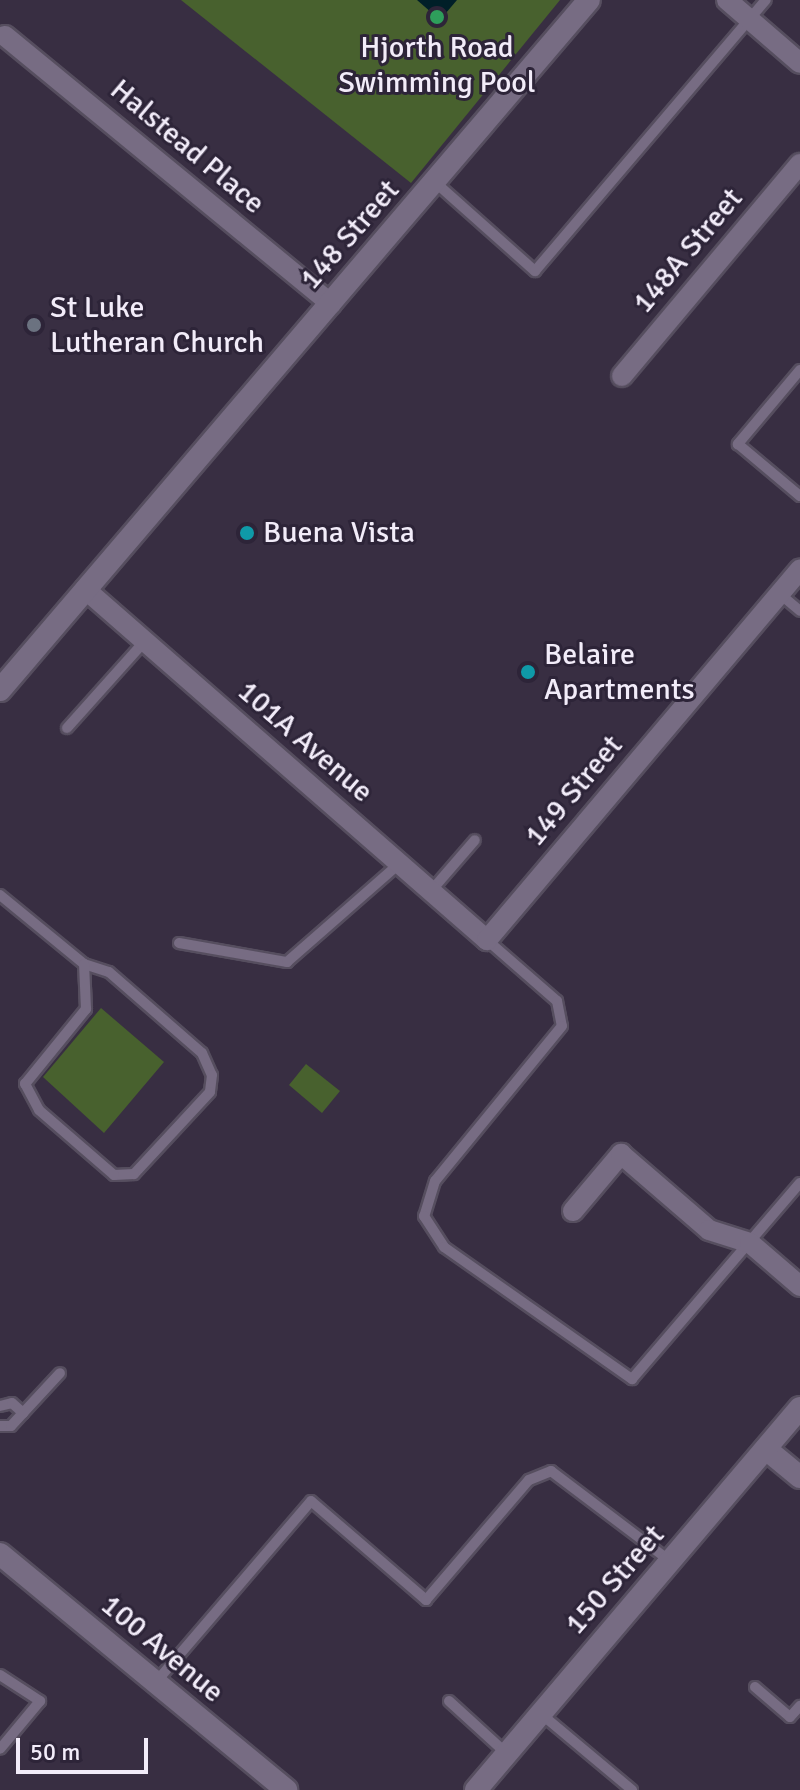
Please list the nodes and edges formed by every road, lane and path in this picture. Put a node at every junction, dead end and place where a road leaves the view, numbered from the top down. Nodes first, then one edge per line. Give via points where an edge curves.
1 (589, 0) edge
2 (727, 0) edge
3 (766, 0) edge
4 (749, 19) junction
5 (5, 36) dead end
6 (800, 63) edge
7 (800, 164) edge
8 (435, 182) junction
9 (331, 304) junction
10 (800, 370) edge
11 (622, 376) dead end
12 (800, 496) edge
13 (800, 570) edge
14 (85, 589) junction
15 (780, 594) junction
16 (800, 611) edge
17 (144, 642) junction
18 (0, 690) edge
19 (67, 728) dead end
20 (475, 840) dead end
21 (399, 864) junction
22 (431, 891) junction
23 (0, 895) edge
24 (487, 940) junction
25 (179, 943) dead end
26 (84, 964) junction
27 (800, 1183) edge
28 (573, 1211) dead end
29 (750, 1243) junction
30 (800, 1286) edge
31 (60, 1373) dead end
32 (0, 1406) edge
33 (800, 1408) edge
34 (23, 1413) junction
35 (0, 1426) edge
36 (766, 1449) junction
37 (800, 1477) edge
38 (0, 1554) edge
39 (671, 1561) junction
40 (0, 1675) edge
41 (156, 1682) junction
42 (755, 1687) dead end
43 (449, 1701) dead end
44 (800, 1706) edge
45 (540, 1713) junction
46 (0, 1749) edge
47 (507, 1754) junction
48 (286, 1790) edge
49 (476, 1790) edge
50 (632, 1790) edge

1 - 8 main road, 148 Street
2 - 4 street
3 - 4 lane
4 - 6 street
4 - 8 lane via 535,271
5 - 9 street, Halstead Place
7 - 11 street, 148A Street
8 - 9 main road, 148 Street
9 - 14 main road, 148 Street
10 - 12 lane via 738,444
13 - 15 street, 149 Street
14 - 17 street, 101A Avenue
14 - 18 main road, 148 Street
15 - 16 lane
15 - 24 street, 149 Street
17 - 19 lane
17 - 21 street, 101A Avenue
20 - 22 lane
21 - 22 street, 101A Avenue
21 - 25 lane via 287,962
22 - 24 street, 101A Avenue
23 - 26 lane
24 - 29 lane via 557,1001 562,1026 435,1181 424,1216 444,1247 632,1379
26 - 26 lane via 86,1009 25,1084 39,1110 114,1175 134,1174 210,1092 212,1075 202,1053 167,1022 109,972
27 - 29 lane
28 - 29 street via 621,1154 709,1230
29 - 30 street
31 - 34 lane
32 - 34 lane via 12,1403
33 - 36 main road, 150 Street
34 - 35 lane via 11,1426
36 - 37 main road
36 - 39 main road, 150 Street
38 - 41 main road, 100 Avenue
39 - 41 lane via 551,1471 529,1480 426,1600 311,1501
39 - 45 main road, 150 Street
40 - 46 lane via 40,1701
41 - 48 main road, 100 Avenue
42 - 44 lane via 790,1717
43 - 47 lane
45 - 47 main road, 150 Street
45 - 50 lane
47 - 49 main road, 150 Street

